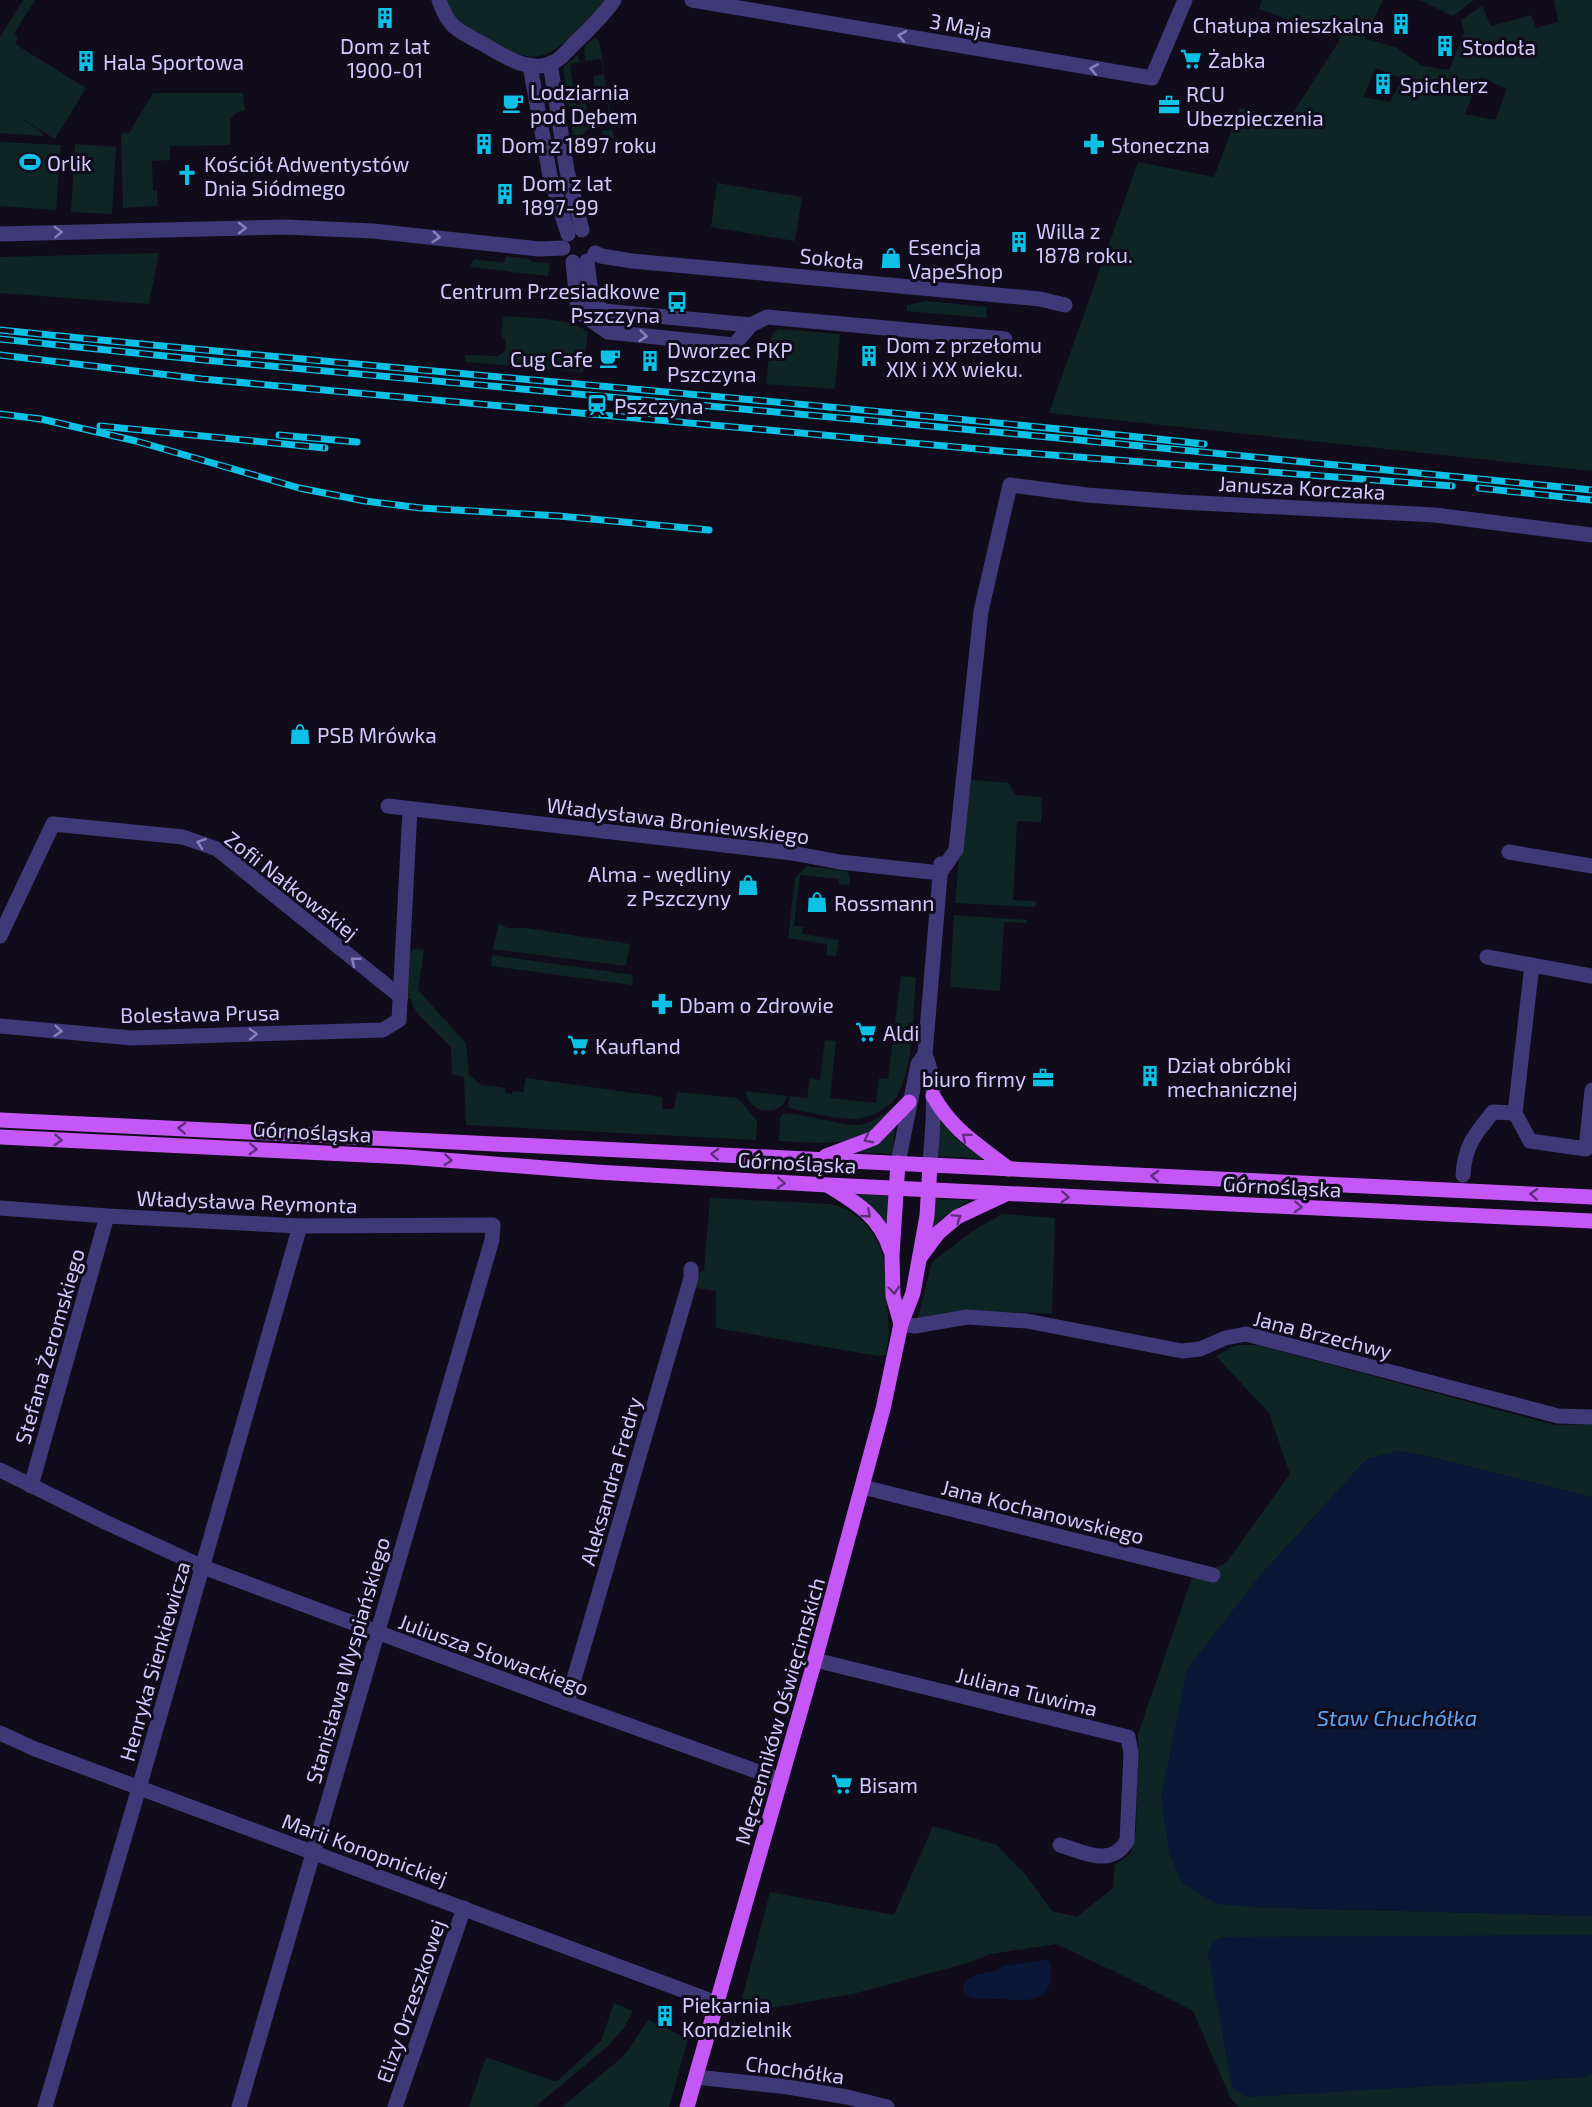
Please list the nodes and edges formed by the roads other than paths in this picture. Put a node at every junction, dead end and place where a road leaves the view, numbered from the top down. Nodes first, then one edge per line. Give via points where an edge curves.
1 (439, 0) edge
2 (614, 0) edge
3 (692, 0) edge
4 (1185, 0) edge
5 (551, 63) junction
6 (530, 66) junction
7 (0, 234) edge
8 (571, 237) junction
9 (585, 259) junction
10 (1065, 305) dead end
11 (751, 325) junction
12 (1005, 339) dead end
13 (1592, 536) edge
14 (388, 806) dead end
15 (410, 809) junction
16 (1509, 852) dead end
17 (1592, 866) edge
18 (940, 867) junction
19 (0, 936) edge
20 (1487, 957) dead end
21 (1532, 965) junction
22 (1592, 976) edge
23 (401, 997) junction
24 (0, 1026) edge
25 (925, 1054) junction
26 (1592, 1090) edge
27 (933, 1096) junction
28 (909, 1101) junction
29 (1515, 1113) junction
30 (0, 1120) edge
31 (0, 1137) edge
32 (815, 1159) junction
33 (898, 1164) junction
34 (930, 1165) junction
35 (1009, 1168) junction
36 (1463, 1175) dead end
37 (828, 1185) junction
38 (895, 1188) junction
39 (929, 1190) junction
40 (1006, 1194) junction
41 (1592, 1197) edge
42 (0, 1208) edge
43 (107, 1216) junction
44 (1592, 1221) edge
45 (493, 1225) joint
46 (300, 1226) junction
47 (892, 1255) junction
48 (919, 1258) junction
49 (691, 1269) dead end
50 (901, 1324) junction
51 (1592, 1417) edge
52 (0, 1470) edge
53 (31, 1486) junction
54 (863, 1487) junction
55 (203, 1567) junction
56 (1213, 1575) dead end
57 (378, 1633) junction
58 (815, 1660) junction
59 (567, 1703) junction
60 (0, 1733) edge
61 (781, 1780) junction
62 (139, 1788) junction
63 (1060, 1845) dead end
64 (313, 1852) junction
65 (464, 1908) junction
66 (717, 2003) junction
67 (696, 2078) junction
68 (45, 2107) edge
69 (239, 2107) edge
70 (395, 2107) edge
71 (687, 2107) edge
72 (887, 2107) edge

1 - 6 street via 447,21 455,29 515,62
2 - 5 street
4 -> 3 street, 3 Maja via 1152,78
5 - 6 street
5 - 8 street via 567,171
6 - 8 street via 550,176
7 -> 8 street via 285,227 373,231 539,249
8 - 9 street via 566,256
8 - 9 street via 591,234 594,238 596,243
9 - 10 street, Sokoła via 1029,298
9 - 11 street via 592,303 604,312
9 -> 11 street via 578,311 609,332 734,345
11 - 12 street via 767,317
13 - 18 street, Janusza Korczaka via 1435,515 1180,502 1010,485 981,611 956,850
14 - 15 street, Władysława Broniewskiego
15 - 18 street, Władysława Broniewskiego via 792,853 840,862
15 - 23 street
16 - 17 street
18 - 25 street, Męczenników Oświęcimskich
23 -> 19 street, Zofii Nałkowskiej via 217,849 183,837 53,824
20 - 21 street
21 - 22 street
21 - 29 street
24 -> 23 street, Bolesława Prusa via 132,1038 383,1030 399,1020
25 - 27 street, Męczenników Oświęcimskich
25 - 28 street, Męczenników Oświęcimskich via 918,1064
26 - 29 street via 1586,1149 1530,1141
27 - 34 street, Męczenników Oświęcimskich
35 -> 27 main road via 965,1137
28 -> 32 main road via 874,1138
28 - 33 street, Męczenników Oświęcimskich
29 - 36 street via 1493,1112 1474,1134 1464,1157
32 -> 30 main road, Górnośląska
31 -> 37 main road, Górnośląska via 407,1157
32 - 33 main road, Górnośląska
33 - 34 main road, Górnośląska
33 - 38 main road, Męczenników Oświęcimskich
34 - 35 main road, Górnośląska
34 - 39 main road, Męczenników Oświęcimskich
41 -> 35 main road, Górnośląska
37 - 38 main road, Górnośląska
37 -> 47 main road via 872,1217
38 - 39 main road, Górnośląska
38 - 47 main road, Męczenników Oświęcimskich
39 - 40 main road, Górnośląska
39 - 48 main road, Męczenników Oświęcimskich
40 -> 44 main road, Górnośląska
48 -> 40 main road via 957,1216
42 - 43 street, Władysława Reymonta
43 - 46 street, Władysława Reymonta
43 - 53 street, Stefana Żeromskiego
45 - 46 street, Władysława Reymonta
45 - 57 street, Stanisława Wyspiańskiego via 492,1240
46 - 55 street, Henryka Sienkiewicza
47 -> 50 main road, Męczenników Oświęcimskich via 893,1296
48 - 50 main road, Męczenników Oświęcimskich via 913,1293
49 - 59 street, Aleksandra Fredry
50 - 51 street, Jana Brzechwy via 915,1326 968,1317 1027,1321 1182,1351 1246,1334 1558,1416
50 - 54 main road, Męczenników Oświęcimskich
52 - 53 street, Juliusza Słowackiego
53 - 55 street, Juliusza Słowackiego
54 - 56 street, Jana Kochanowskiego
54 - 58 main road, Męczenników Oświęcimskich
55 - 57 street, Juliusza Słowackiego
55 - 62 street, Henryka Sienkiewicza
57 - 59 street, Juliusza Słowackiego
57 - 64 street, Stanisława Wyspiańskiego
58 - 61 main road, Męczenników Oświęcimskich
58 - 63 street, Juliana Tuwima via 1128,1737 1131,1753 1127,1841 1123,1848 1109,1857 1101,1857
59 - 61 street, Juliusza Słowackiego
60 - 62 street, Marii Konopnickiej
61 - 66 main road, Męczenników Oświęcimskich
62 - 64 street, Marii Konopnickiej
62 - 68 street, Henryka Sienkiewicza
64 - 65 street, Marii Konopnickiej
64 - 69 street, Stanisława Wyspiańskiego
65 - 66 street, Marii Konopnickiej
65 - 70 street, Elizy Orzeszkowej
66 - 67 main road, Męczenników Oświęcimskich
67 - 71 main road, Męczenników Oświęcimskich
67 - 72 street, Chochółka via 788,2087

